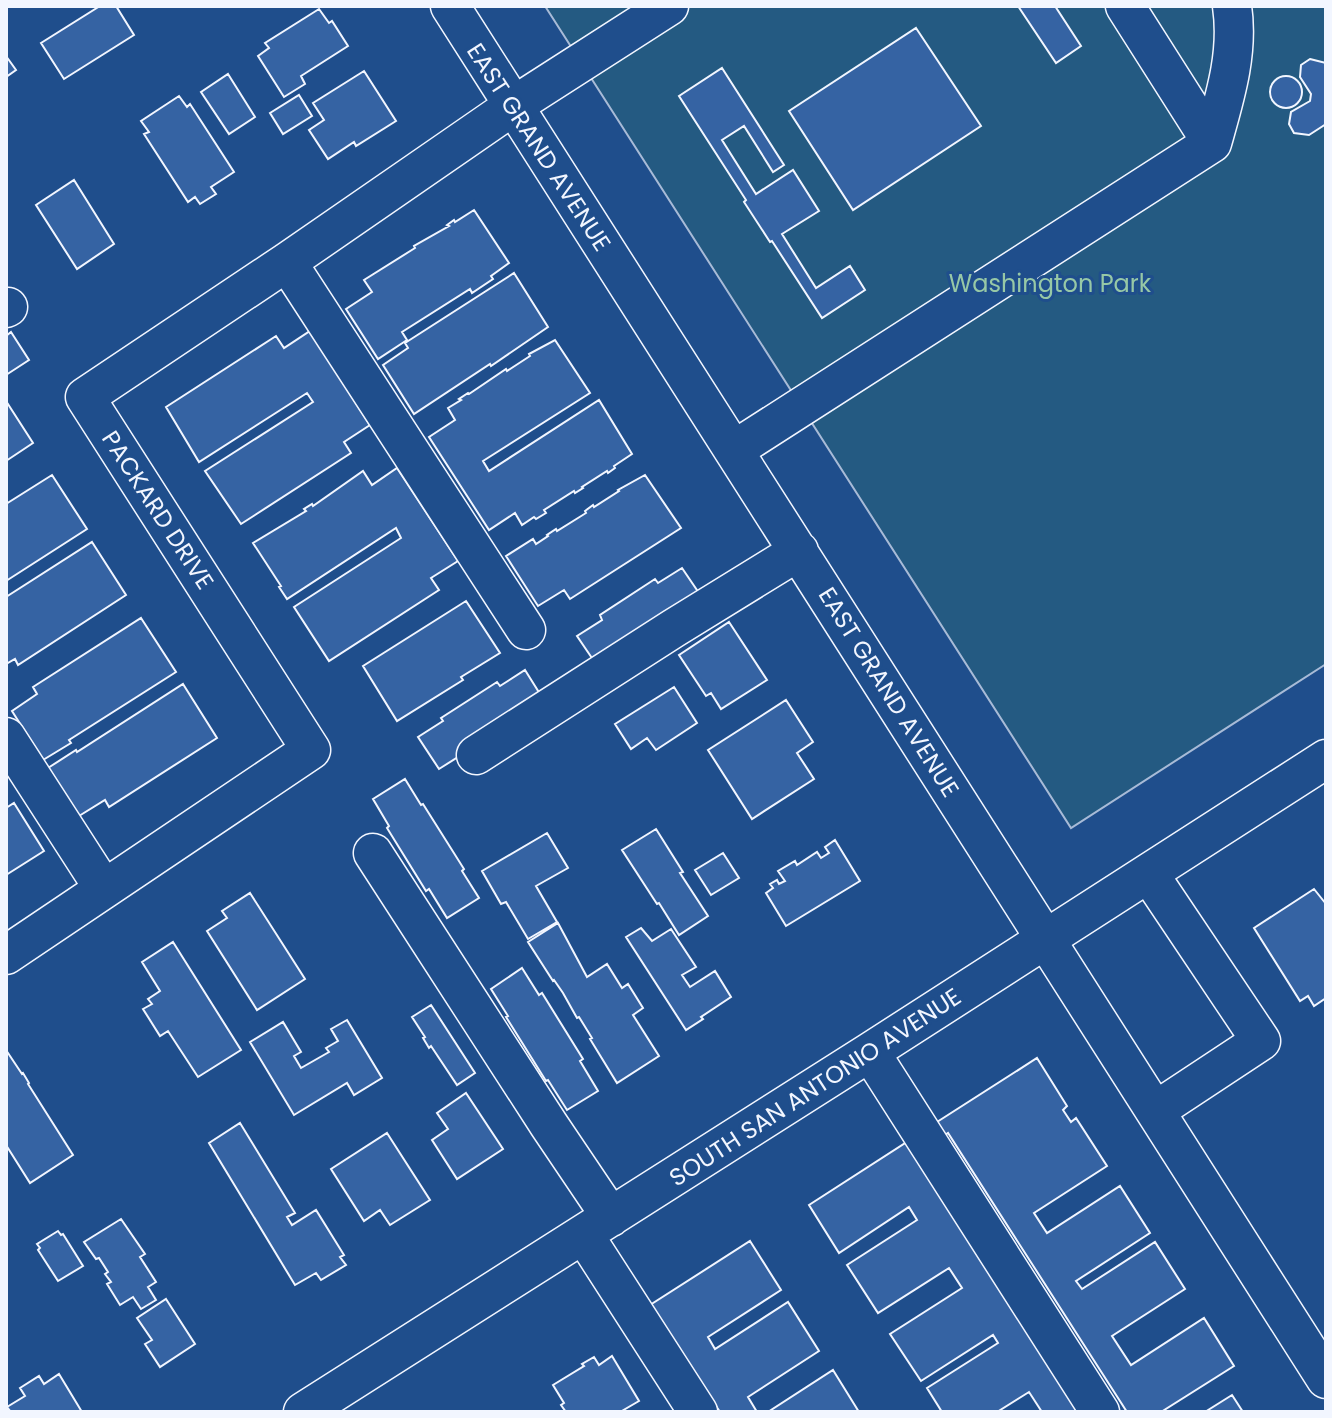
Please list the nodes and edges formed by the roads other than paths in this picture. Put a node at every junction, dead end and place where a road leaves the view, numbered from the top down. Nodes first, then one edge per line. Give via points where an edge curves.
1 (450, 6) edge
2 (669, 6) edge
3 (1125, 6) edge
4 (1232, 6) edge
5 (513, 106) junction
6 (1212, 143) junction
7 (287, 262) junction
8 (734, 450) junction
9 (799, 551) junction
10 (526, 630) dead end
11 (6, 737) edge
12 (476, 755) dead end
13 (1326, 759) edge
14 (373, 853) dead end
15 (1149, 874) junction
16 (104, 889) junction
17 (1046, 940) junction
18 (6, 955) edge
19 (870, 1052) junction
20 (1155, 1111) junction
21 (597, 1226) junction
22 (1326, 1379) edge
23 (303, 1412) edge
24 (698, 1412) edge
25 (1100, 1412) edge

1 - 5 street, EAST GRAND AVENUE
2 - 5 street, PACKARD DRIVE
3 - 6 street
4 - 6 street via 1230,79
5 - 7 street, PACKARD DRIVE
5 - 8 street, EAST GRAND AVENUE
6 - 8 street
7 - 10 street
7 - 16 street, PACKARD DRIVE via 85,397 311,750
8 - 9 street, EAST GRAND AVENUE
9 - 12 street
9 - 17 street, EAST GRAND AVENUE
11 - 16 street
13 - 15 street, SOUTH SAN ANTONIO AVENUE
14 - 21 street via 549,1125
15 - 17 street, SOUTH SAN ANTONIO AVENUE
15 - 20 street via 1261,1041
16 - 18 street, PACKARD DRIVE
17 - 19 street, SOUTH SAN ANTONIO AVENUE
17 - 20 street, EAST GRAND AVENUE
19 - 21 street, SOUTH SAN ANTONIO AVENUE
19 - 25 street
20 - 22 street, EAST GRAND AVENUE
21 - 23 street, SOUTH SAN ANTONIO AVENUE
21 - 24 street

